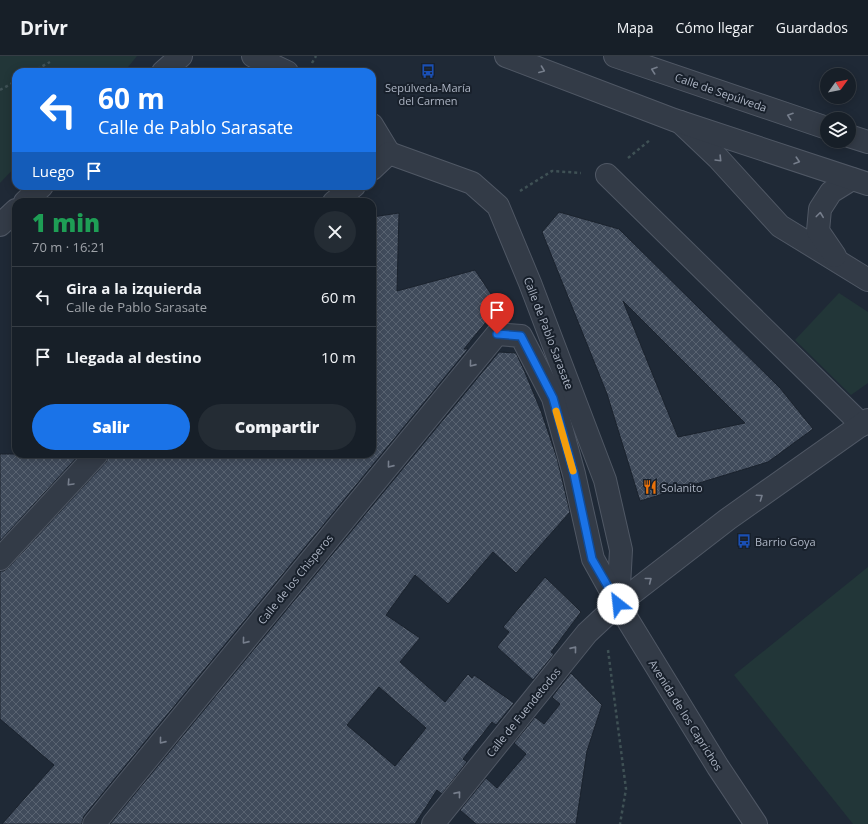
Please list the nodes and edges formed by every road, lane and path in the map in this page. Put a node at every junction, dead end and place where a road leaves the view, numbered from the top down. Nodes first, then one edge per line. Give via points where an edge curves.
1 (180, 56) edge
2 (253, 56) edge
3 (506, 56) edge
4 (615, 56) edge
5 (50, 62) dead end
6 (39, 68) edge
7 (168, 68) edge
8 (278, 68) edge
9 (12, 83) edge
10 (0, 90) edge
11 (677, 121) junction
12 (820, 126) edge
13 (376, 132) edge
14 (856, 138) edge
15 (868, 142) edge
16 (388, 152) junction
17 (376, 165) edge
18 (607, 175) junction
19 (860, 181) edge
20 (38, 190) edge
21 (349, 190) edge
22 (29, 198) edge
23 (339, 198) edge
24 (498, 206) junction
25 (12, 214) edge
26 (0, 225) edge
27 (839, 262) junction
28 (868, 280) edge
29 (497, 334) joint
30 (865, 422) edge
31 (93, 458) edge
32 (0, 559) edge
33 (618, 604) junction
34 (607, 648) dead end
35 (94, 824) edge
36 (433, 824) edge
37 (620, 824) edge
38 (756, 824) edge

1 - 7 street
2 - 8 street
3 -> 11 street
12 -> 4 street, Calle de Sepúlveda
5 - 6 path
9 - 10 path
11 - 18 path
11 -> 19 street
11 -> 27 street via 718,158 780,226
13 - 16 street
14 - 15 street
16 - 17 street
16 - 24 street, Calle de Pablo Sarasate via 472,183
18 - 24 path via 552,171
18 - 30 street
27 -> 19 street via 818,230 820,209 831,192
20 - 22 street
21 - 23 street
24 - 33 street, Calle de Pablo Sarasate via 605,480 621,550
25 - 26 street
27 - 28 street
29 - 33 street, Calle de Pablo Sarasate via 521,336 553,398 574,474 592,559
29 -> 35 street, Calle de los Chisperos
33 -> 30 street via 728,520
31 -> 32 street
36 -> 33 street, Calle de Fuendetodos via 587,633
33 - 38 street, Avenida de los Caprichos
34 - 37 path via 626,789

